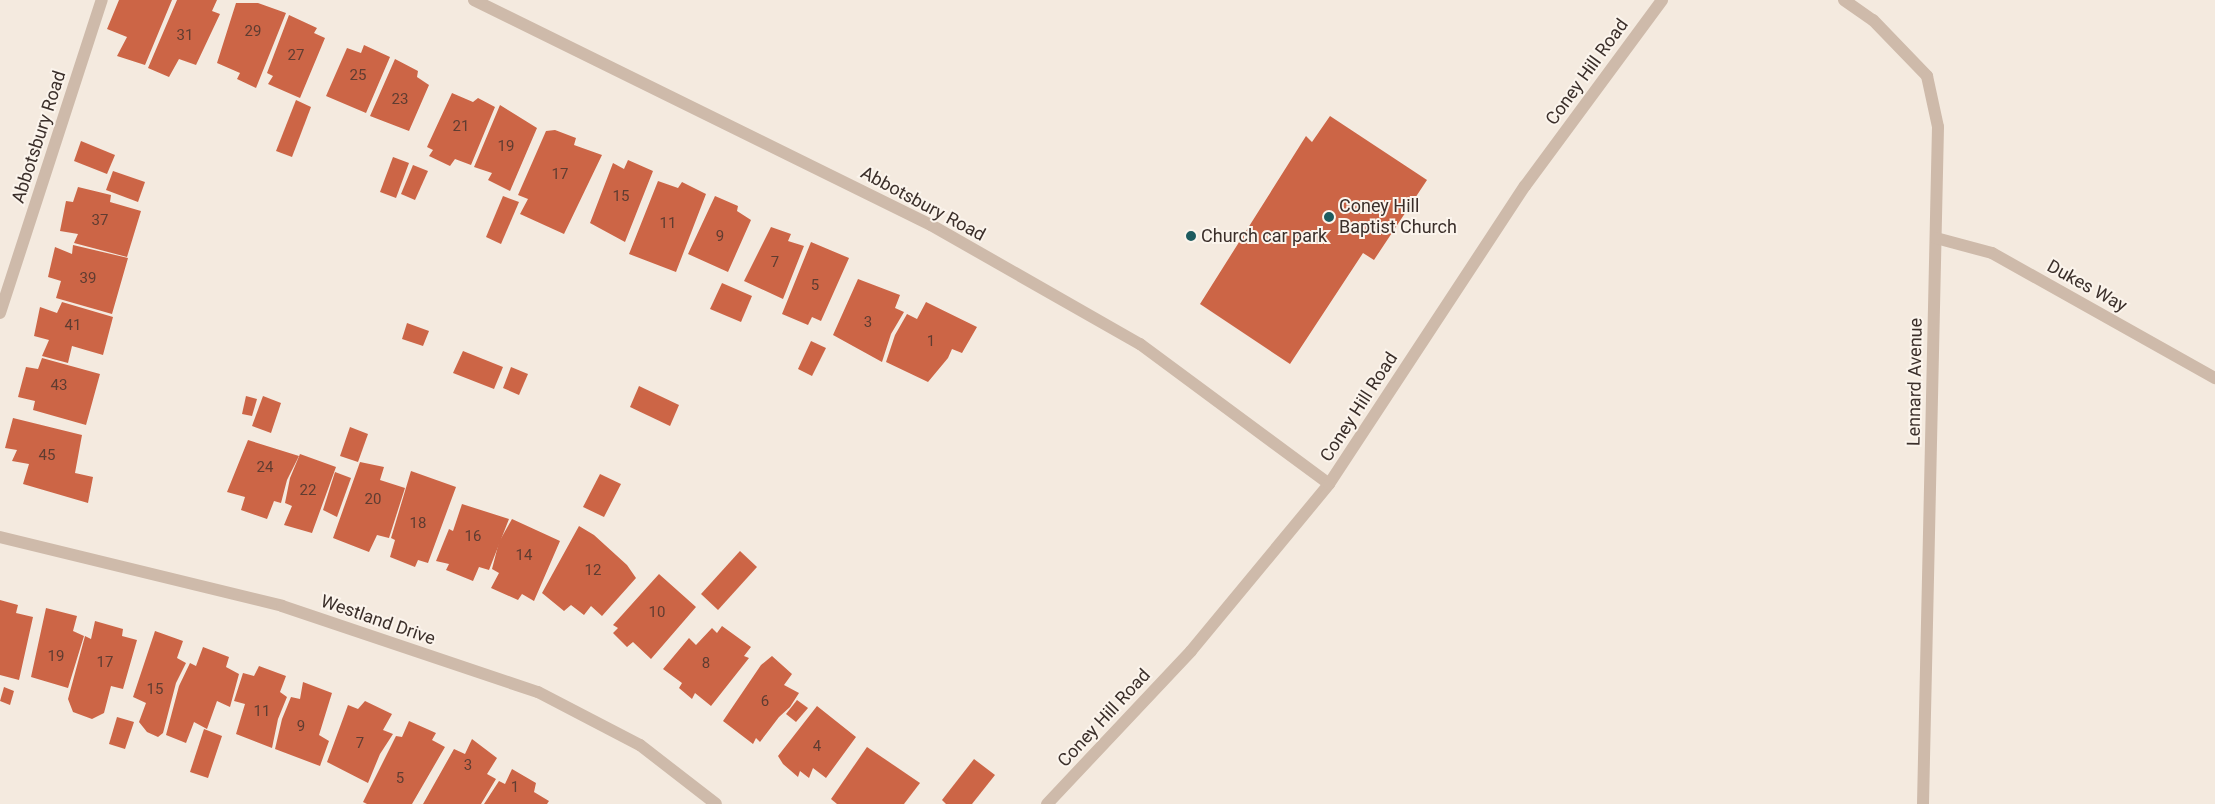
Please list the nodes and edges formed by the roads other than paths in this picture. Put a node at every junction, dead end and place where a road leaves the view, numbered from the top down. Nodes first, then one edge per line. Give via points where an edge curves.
1 (102, 0) edge
2 (474, 0) edge
3 (1662, 0) edge
4 (1844, 0) edge
5 (1936, 238) junction
6 (0, 313) edge
7 (2215, 378) edge
8 (1329, 484) junction
9 (0, 537) edge
10 (716, 804) edge
11 (1047, 804) edge
12 (1923, 804) edge

1 - 6 street, Abbotsbury Road
2 - 8 street, Abbotsbury Road via 931,225 1140,344
3 - 8 street, Coney Hill Road via 1525,186
4 - 5 street, Lennard Avenue via 1873,20 1927,76 1938,127
5 - 7 street, Dukes Way via 1992,252
5 - 12 street, Lennard Avenue
8 - 11 street, Coney Hill Road via 1191,651
9 - 10 street, Westland Drive via 282,606 538,692 640,745

